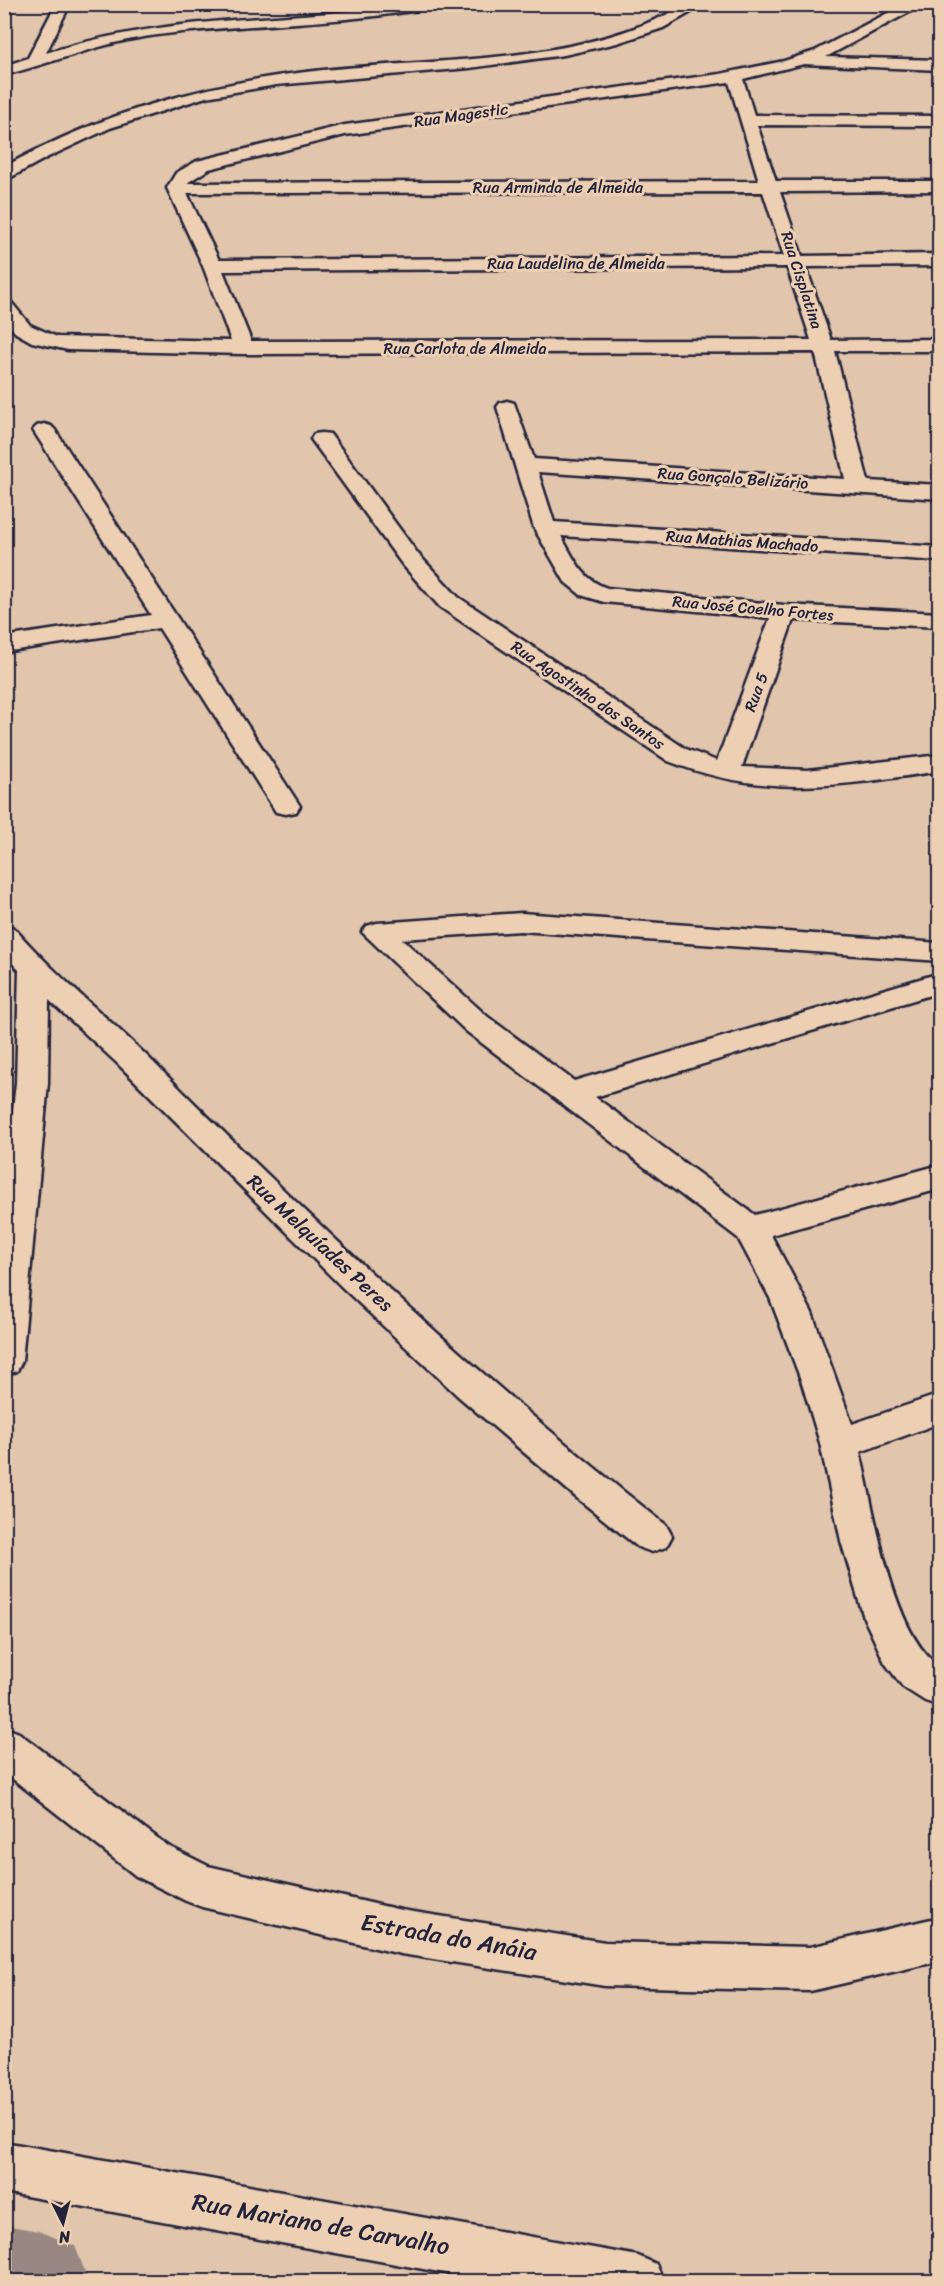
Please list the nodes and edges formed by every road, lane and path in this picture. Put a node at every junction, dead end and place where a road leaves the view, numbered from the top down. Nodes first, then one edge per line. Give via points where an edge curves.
1 (63, 4) edge
2 (429, 4) edge
3 (698, 4) edge
4 (917, 4) edge
5 (802, 61) junction
6 (34, 62) junction
7 (939, 65) edge
8 (4, 71) edge
9 (735, 77) junction
10 (747, 120) junction
11 (939, 121) edge
12 (4, 177) edge
13 (770, 186) junction
14 (939, 186) edge
15 (176, 188) junction
16 (939, 260) edge
17 (796, 261) junction
18 (212, 266) junction
19 (4, 306) edge
20 (824, 345) junction
21 (939, 345) edge
22 (244, 348) junction
23 (507, 407) dead end
24 (44, 430) dead end
25 (322, 439) dead end
26 (527, 465) junction
27 (858, 486) junction
28 (939, 492) edge
29 (545, 528) junction
30 (939, 554) edge
31 (784, 612) junction
32 (166, 620) junction
33 (939, 621) edge
34 (4, 645) edge
35 (939, 762) edge
36 (727, 771) junction
37 (286, 806) dead end
38 (4, 934) edge
39 (939, 952) edge
40 (34, 968) junction
41 (939, 982) edge
42 (571, 1093) junction
43 (939, 1177) edge
44 (750, 1229) junction
45 (4, 1361) edge
46 (939, 1408) edge
47 (839, 1444) junction
48 (652, 1536) dead end
49 (939, 1688) edge
50 (4, 1746) edge
51 (939, 1939) edge
52 (4, 2167) edge
53 (638, 2282) edge

1 - 6 street
2 - 6 street via 374,14 148,32
3 - 12 street via 659,25 553,54 278,80 212,90 102,124 50,147
4 - 5 street, Rua Magestic
5 - 7 street
5 - 9 street, Rua Magestic
6 - 8 street
9 - 10 street, Rua Cisplatina
9 - 15 street, Rua Magestic via 345,130 203,165 182,177
10 - 11 street
10 - 13 street, Rua Cisplatina
13 - 14 street, Rua Arminda de Almeida
13 - 15 street, Rua Arminda de Almeida
13 - 17 street, Rua Cisplatina
15 - 18 street
16 - 17 street, Rua Laudelina de Almeida
17 - 18 street, Rua Laudelina de Almeida
17 - 20 street, Rua Cisplatina
18 - 22 street
19 - 22 street, Rua Carlota de Almeida via 27,332 48,342
20 - 21 street, Rua Carlota de Almeida
20 - 22 street, Rua Carlota de Almeida
20 - 27 street, Rua Cisplatina
23 - 26 street
24 - 32 street
25 - 36 street, Rua Agostinho dos Santos via 410,559 449,602 677,755
26 - 27 street, Rua Gonçalo Belizário
26 - 29 street
27 - 28 street, Rua Gonçalo Belizário
29 - 30 street, Rua Mathias Machado
29 - 31 street, Rua José Coelho Fortes via 573,577 589,590 604,595
31 - 33 street, Rua José Coelho Fortes
31 - 36 street, Rua 5
32 - 34 street
32 - 37 street
35 - 36 street, Rua Agostinho dos Santos via 843,776 797,778
38 - 40 street, Rua Melquíades Peres
39 - 42 street via 521,922 377,933 477,1024
40 - 45 street via 32,1083
40 - 48 street, Rua Melquíades Peres via 283,1210 475,1388 573,1476
41 - 42 street
42 - 44 street
43 - 44 street
44 - 47 street via 791,1300
46 - 47 street
47 - 49 street via 873,1588 892,1639 913,1672
50 - 51 street, Estrada do Anáia via 152,1861 202,1886 401,1932 605,1964 810,1970
52 - 53 street, Rua Mariano de Carvalho

